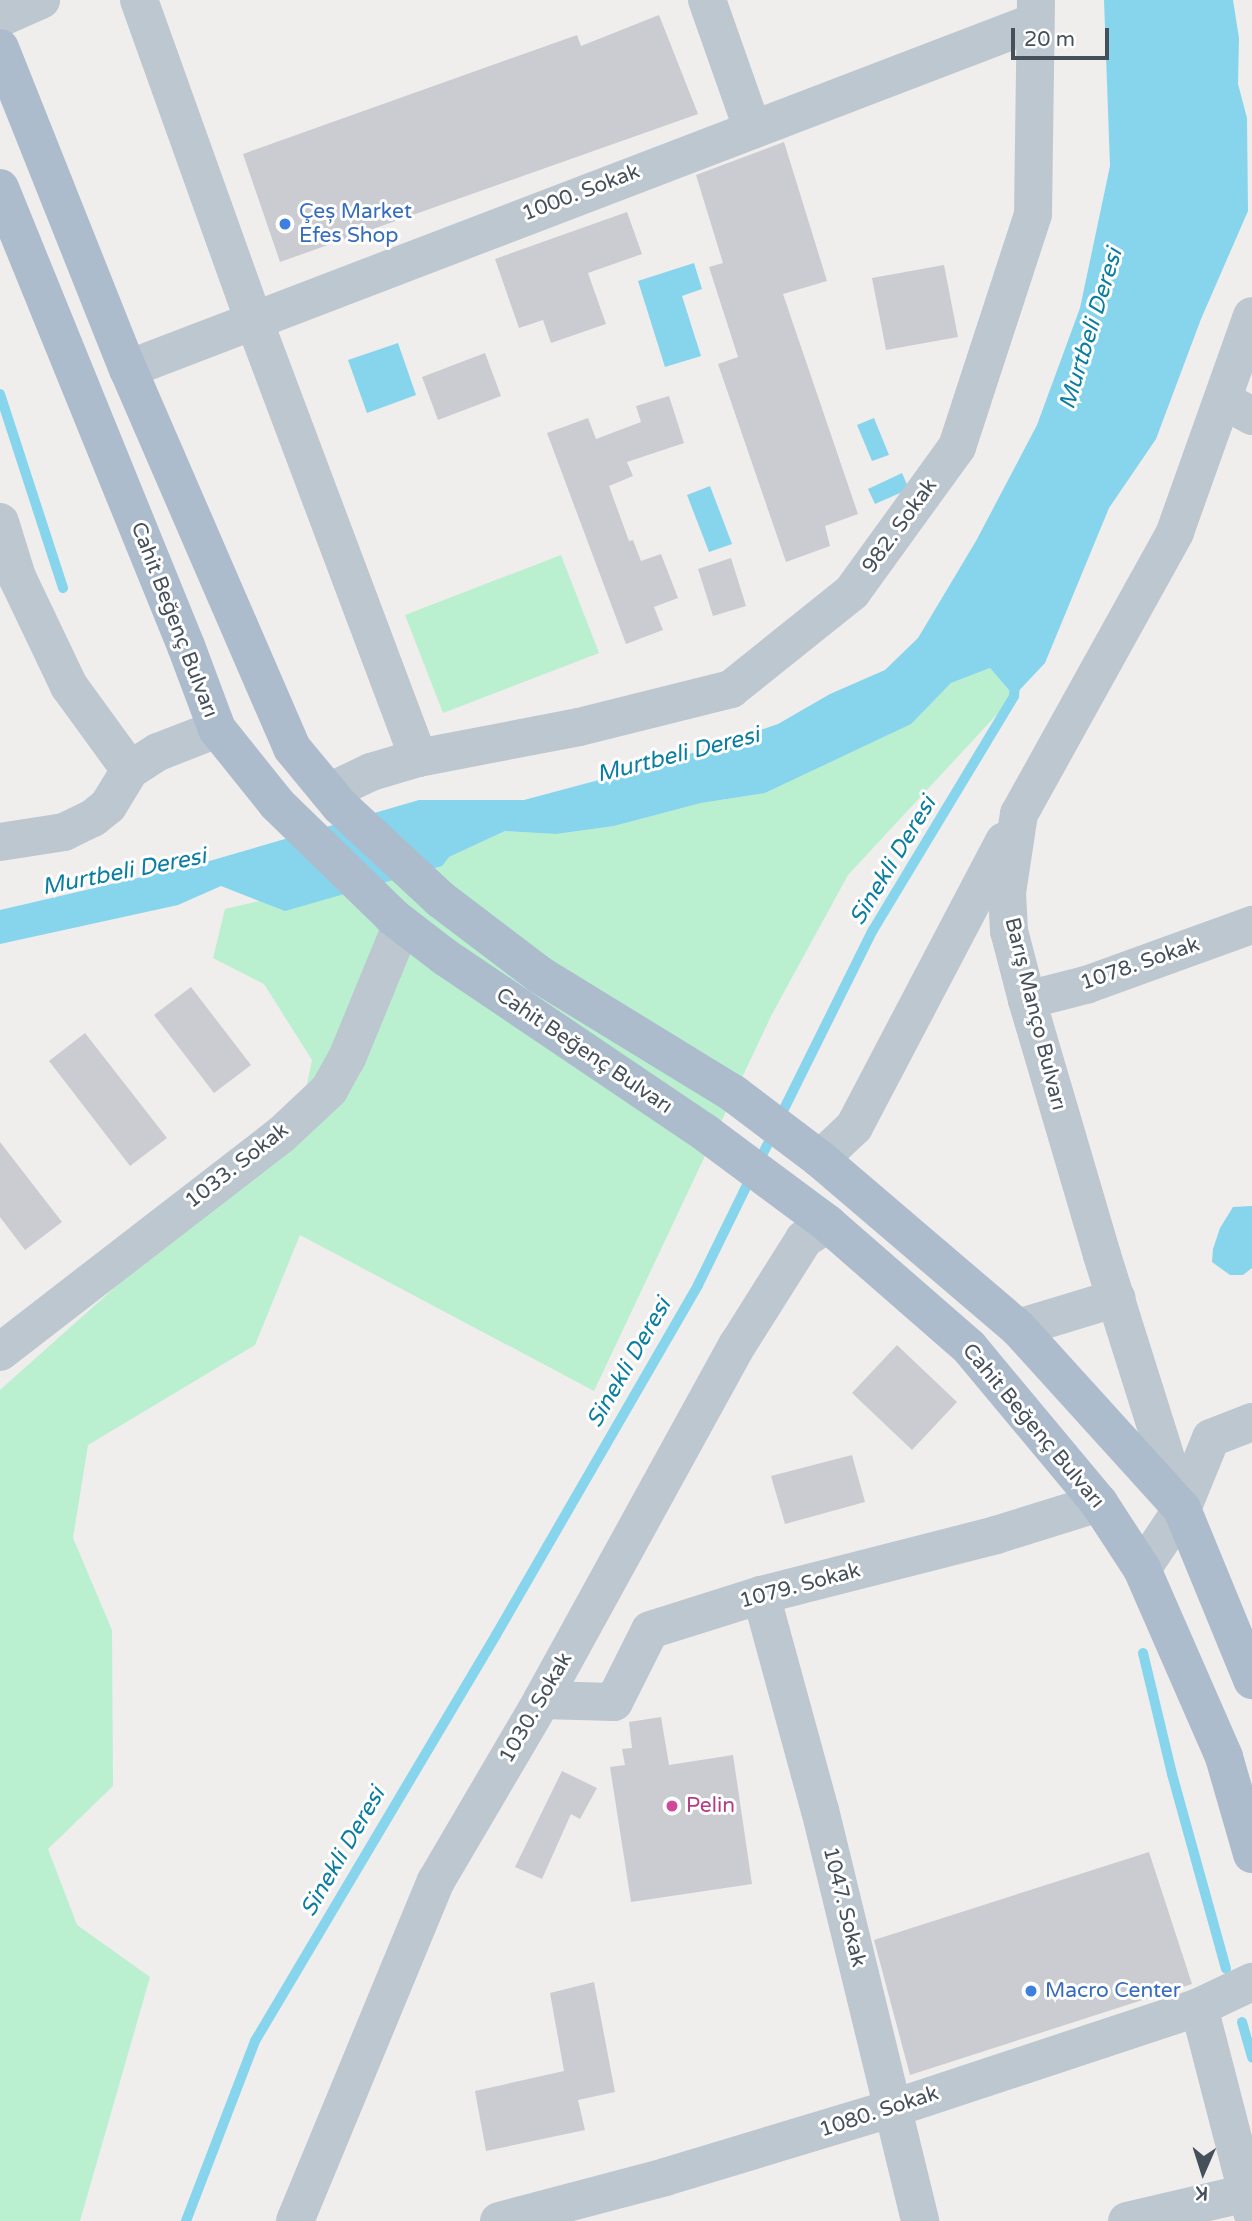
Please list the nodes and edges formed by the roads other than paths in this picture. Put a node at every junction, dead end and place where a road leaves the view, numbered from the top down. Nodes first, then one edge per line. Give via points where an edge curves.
1 (41, 0) edge
2 (139, 0) edge
3 (707, 0) edge
4 (1035, 11) edge
5 (0, 18) edge
6 (0, 48) edge
7 (752, 128) junction
8 (0, 188) edge
9 (1252, 316) edge
10 (253, 318) junction
11 (128, 369) junction
12 (1237, 408) edge
13 (0, 522) edge
14 (8, 580) edge
15 (217, 729) junction
16 (418, 758) junction
17 (130, 771) junction
18 (335, 799) junction
19 (1018, 814) junction
20 (0, 842) edge
21 (398, 920) junction
22 (1252, 925) edge
23 (1027, 1000) junction
24 (812, 1153) junction
25 (828, 1224) junction
26 (1117, 1298) junction
27 (1018, 1328) junction
28 (0, 1352) edge
29 (1252, 1422) edge
30 (1099, 1503) junction
31 (1182, 1509) junction
32 (1142, 1569) junction
33 (761, 1595) junction
34 (1252, 1680) edge
35 (541, 1700) junction
36 (1252, 1854) edge
37 (1252, 1982) edge
38 (1199, 2007) junction
39 (894, 2108) junction
40 (1249, 2202) edge
41 (295, 2221) edge
42 (499, 2221) edge
43 (920, 2221) edge
44 (1128, 2221) edge

1 - 5 street
2 - 10 street
3 - 7 street
4 - 7 street, 1000. Sokak
4 - 16 street, 982. Sokak via 1033,214 957,447 852,592 731,690 579,727
6 - 11 main road, Cahit Beğenç Bulvarı
7 - 10 street, 1000. Sokak
8 - 15 main road, Cahit Beğenç Bulvarı
9 - 12 street, Barış Manço Bulvarı
10 - 11 street, 1000. Sokak
10 - 16 street
11 - 18 main road, Cahit Beğenç Bulvarı via 292,748
12 - 19 street, Barış Manço Bulvarı via 1175,532
13 - 14 street
14 - 17 street via 69,686
15 - 17 street via 158,752
15 - 21 main road, Cahit Beğenç Bulvarı via 277,804
16 - 18 street, 982. Sokak via 371,772
17 - 20 street via 108,806 93,818 64,832
18 - 24 main road, Cahit Beğenç Bulvarı via 440,899 540,975 734,1094
19 - 23 street, Barış Manço Bulvarı via 1007,893 1009,931
19 - 24 street via 854,1127
21 - 25 main road, Cahit Beğenç Bulvarı via 445,957 707,1134
21 - 28 street, 1033. Sokak via 348,1058 329,1090 281,1135
22 - 23 street, 1078. Sokak via 1086,985
23 - 26 street, Barış Manço Bulvarı
24 - 27 main road, Cahit Beğenç Bulvarı
25 - 30 main road, Cahit Beğenç Bulvarı via 969,1347
25 - 35 street, 1030. Sokak via 804,1239 738,1345
26 - 27 street
26 - 31 street, Barış Manço Bulvarı
27 - 31 main road, Cahit Beğenç Bulvarı
29 - 31 street via 1211,1438
30 - 32 main road, Cahit Beğenç Bulvarı
30 - 33 street, 1079. Sokak via 996,1535
31 - 32 street
31 - 34 main road, Cahit Beğenç Bulvarı
32 - 36 main road, Cahit Beğenç Bulvarı via 1224,1757
33 - 35 street, 1079. Sokak via 650,1630 614,1702
33 - 39 street, 1047. Sokak
35 - 41 street, 1030. Sokak via 436,1881
37 - 38 street, 1080. Sokak
38 - 39 street, 1080. Sokak
38 - 40 street
39 - 42 street, 1080. Sokak via 666,2178
39 - 43 street, 1047. Sokak
40 - 44 street

